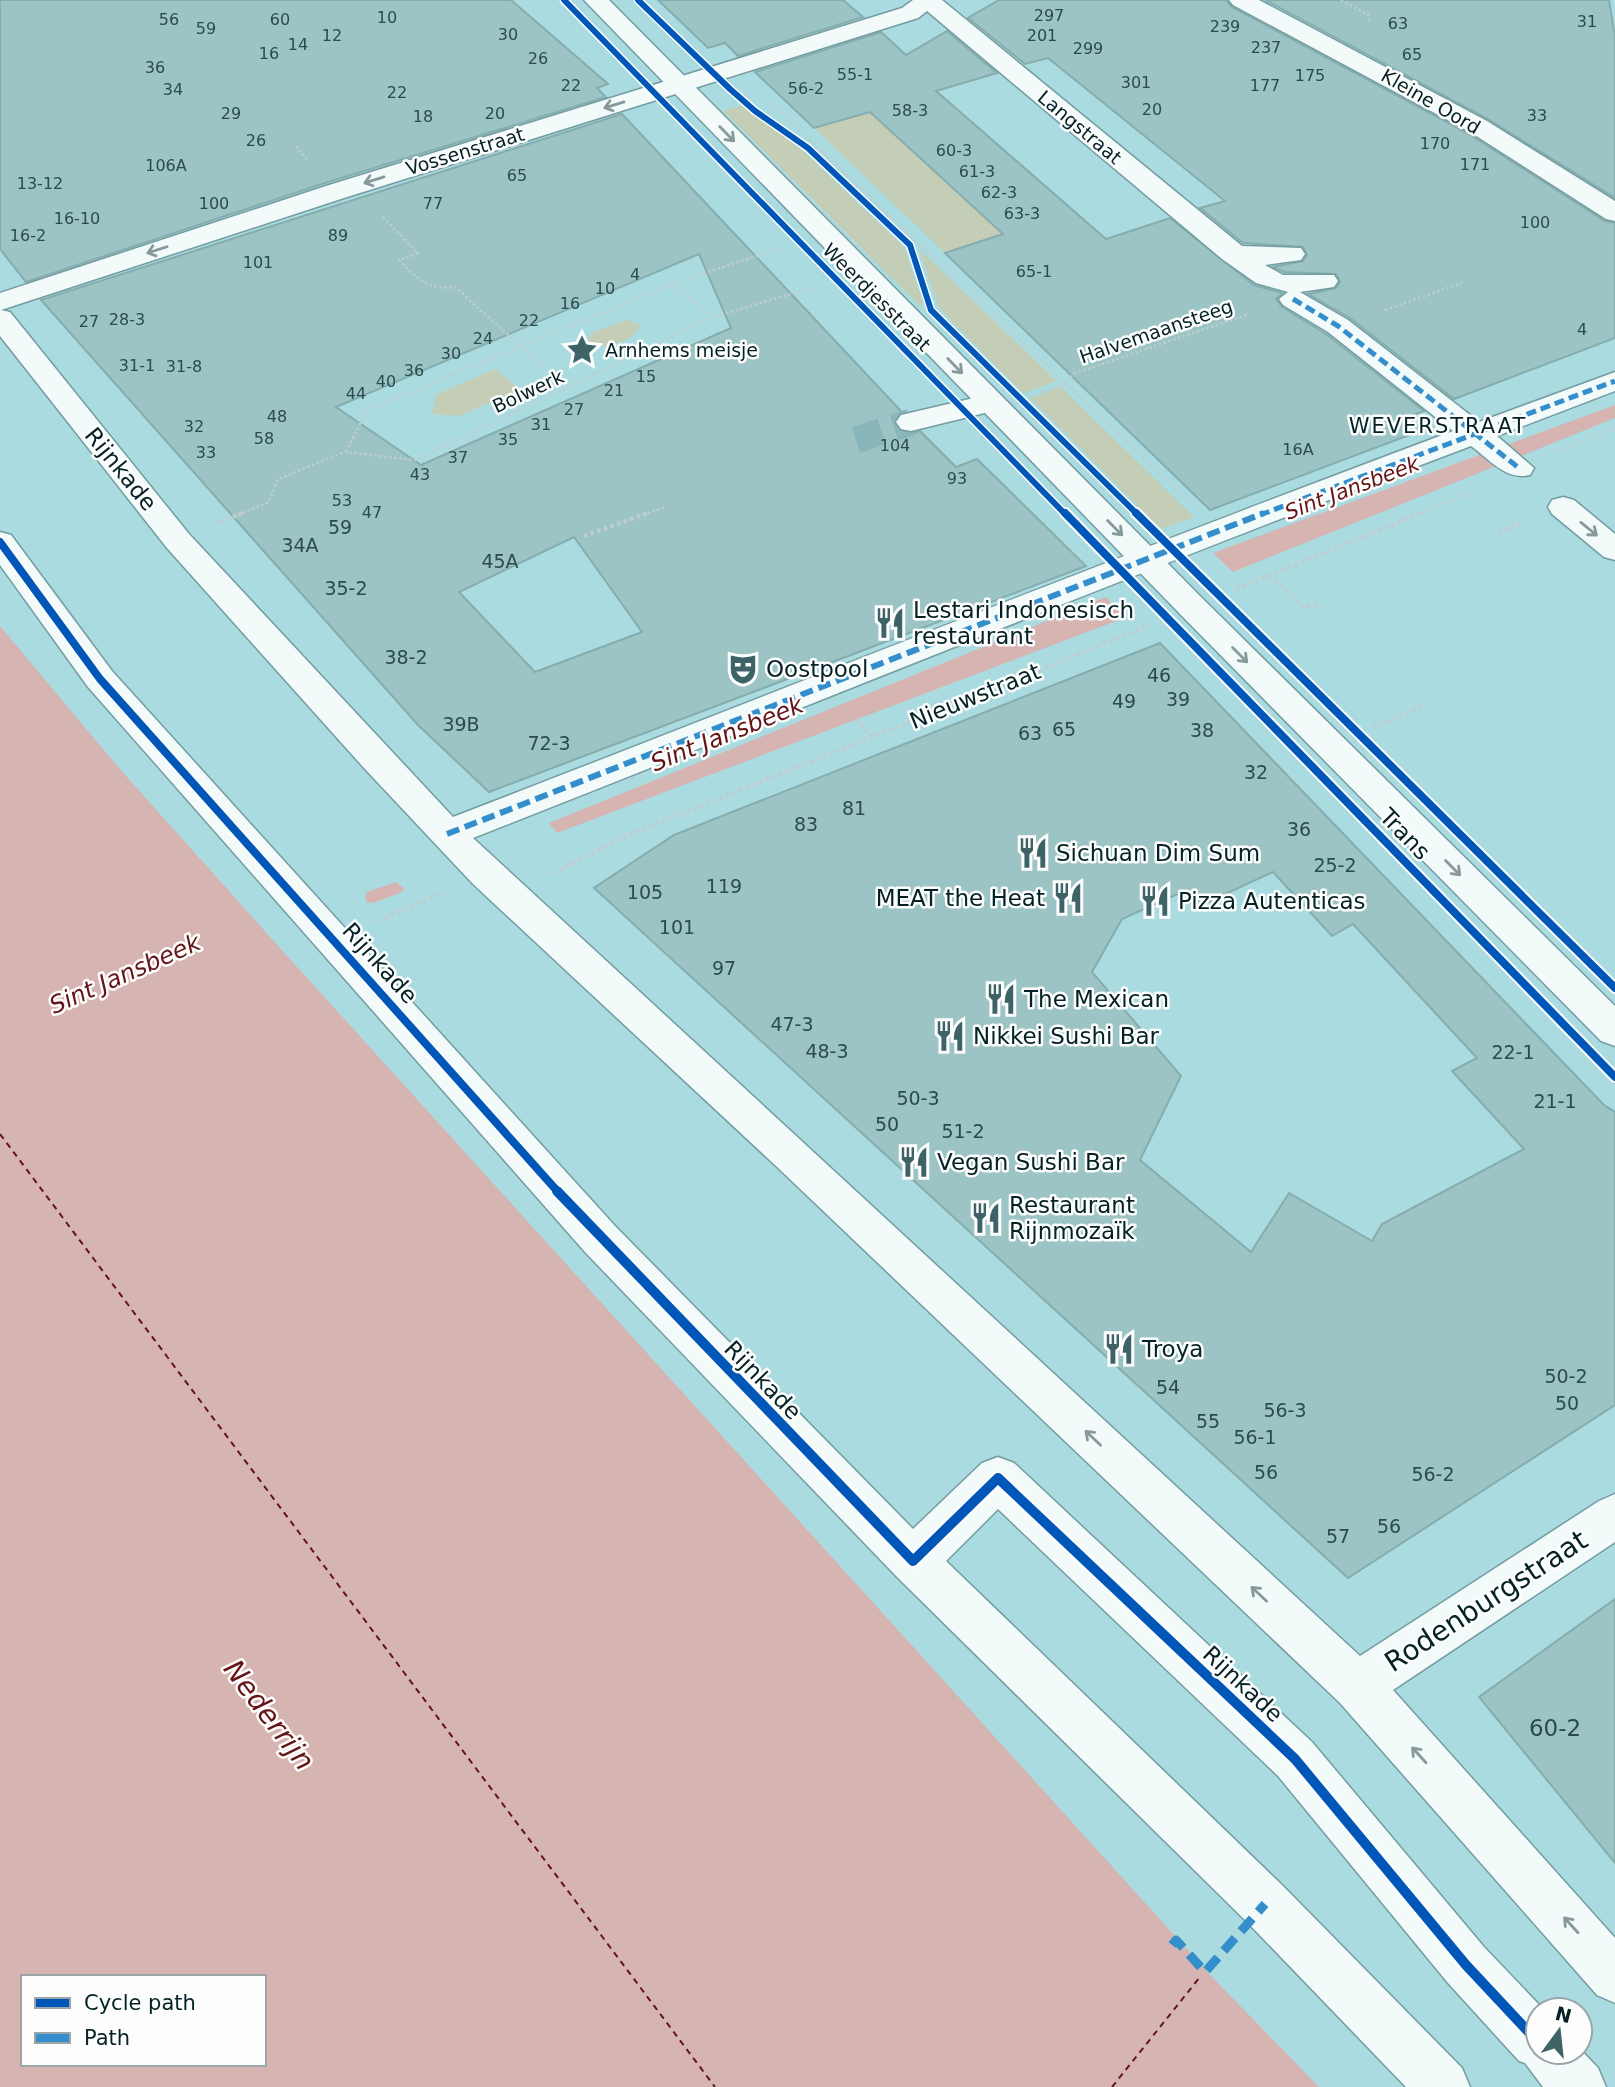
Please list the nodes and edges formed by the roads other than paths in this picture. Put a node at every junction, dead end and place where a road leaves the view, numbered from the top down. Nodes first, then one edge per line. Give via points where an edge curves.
1 (596, 0) edge
2 (928, 0) edge
3 (1247, 1) edge
4 (679, 85) junction
5 (1615, 214) edge
6 (1231, 253) junction
7 (1290, 254) dead end
8 (1324, 281) dead end
9 (1293, 299) road end
10 (0, 302) edge
11 (0, 318) edge
12 (1615, 381) edge
13 (991, 403) junction
14 (911, 422) tunnel mouth
15 (1500, 453) junction
16 (1563, 507) dead end
17 (0, 542) edge
18 (1615, 550) edge
19 (1144, 558) junction
20 (1192, 607) joint
21 (447, 834) junction
22 (1615, 1030) edge
23 (1615, 1516) edge
24 (913, 1561) junction
25 (1357, 1686) junction
26 (1615, 1977) edge
27 (1524, 2027) edge
28 (1560, 2066) edge
29 (1443, 2087) edge
30 (1579, 2087) edge

1 - 4 street, Weerdjesstraat
2 - 4 street, Vossenstraat via 910,13
2 - 6 street, Langstraat
3 - 5 street, Kleine Oord via 1500,140
4 -> 10 street, Vossenstraat
4 -> 13 street, Weerdjesstraat
6 - 7 street
6 - 8 street, Langstraat via 1267,279 1304,285
9 - 15 street via 1338,326
11 - 21 street, Rijnkade via 178,541
12 - 15 street
13 - 14 street
13 -> 19 street, Weerdjesstraat
15 - 19 street via 1219,530
16 -> 18 street
17 - 24 street, Rijnkade via 100,679 600,1240
19 - 20 street, Weerdjesstraat
19 - 21 street
20 -> 22 street, Trans
25 -> 21 street, Rijnkade via 790,1154 508,897
23 - 25 street, Rodenburgstraat
24 - 27 street, Rijnkade via 998,1478 1295,1759 1466,1965
24 - 29 street, Rijnkade via 1265,1904
26 -> 25 street, Rijnkade
28 - 30 street

